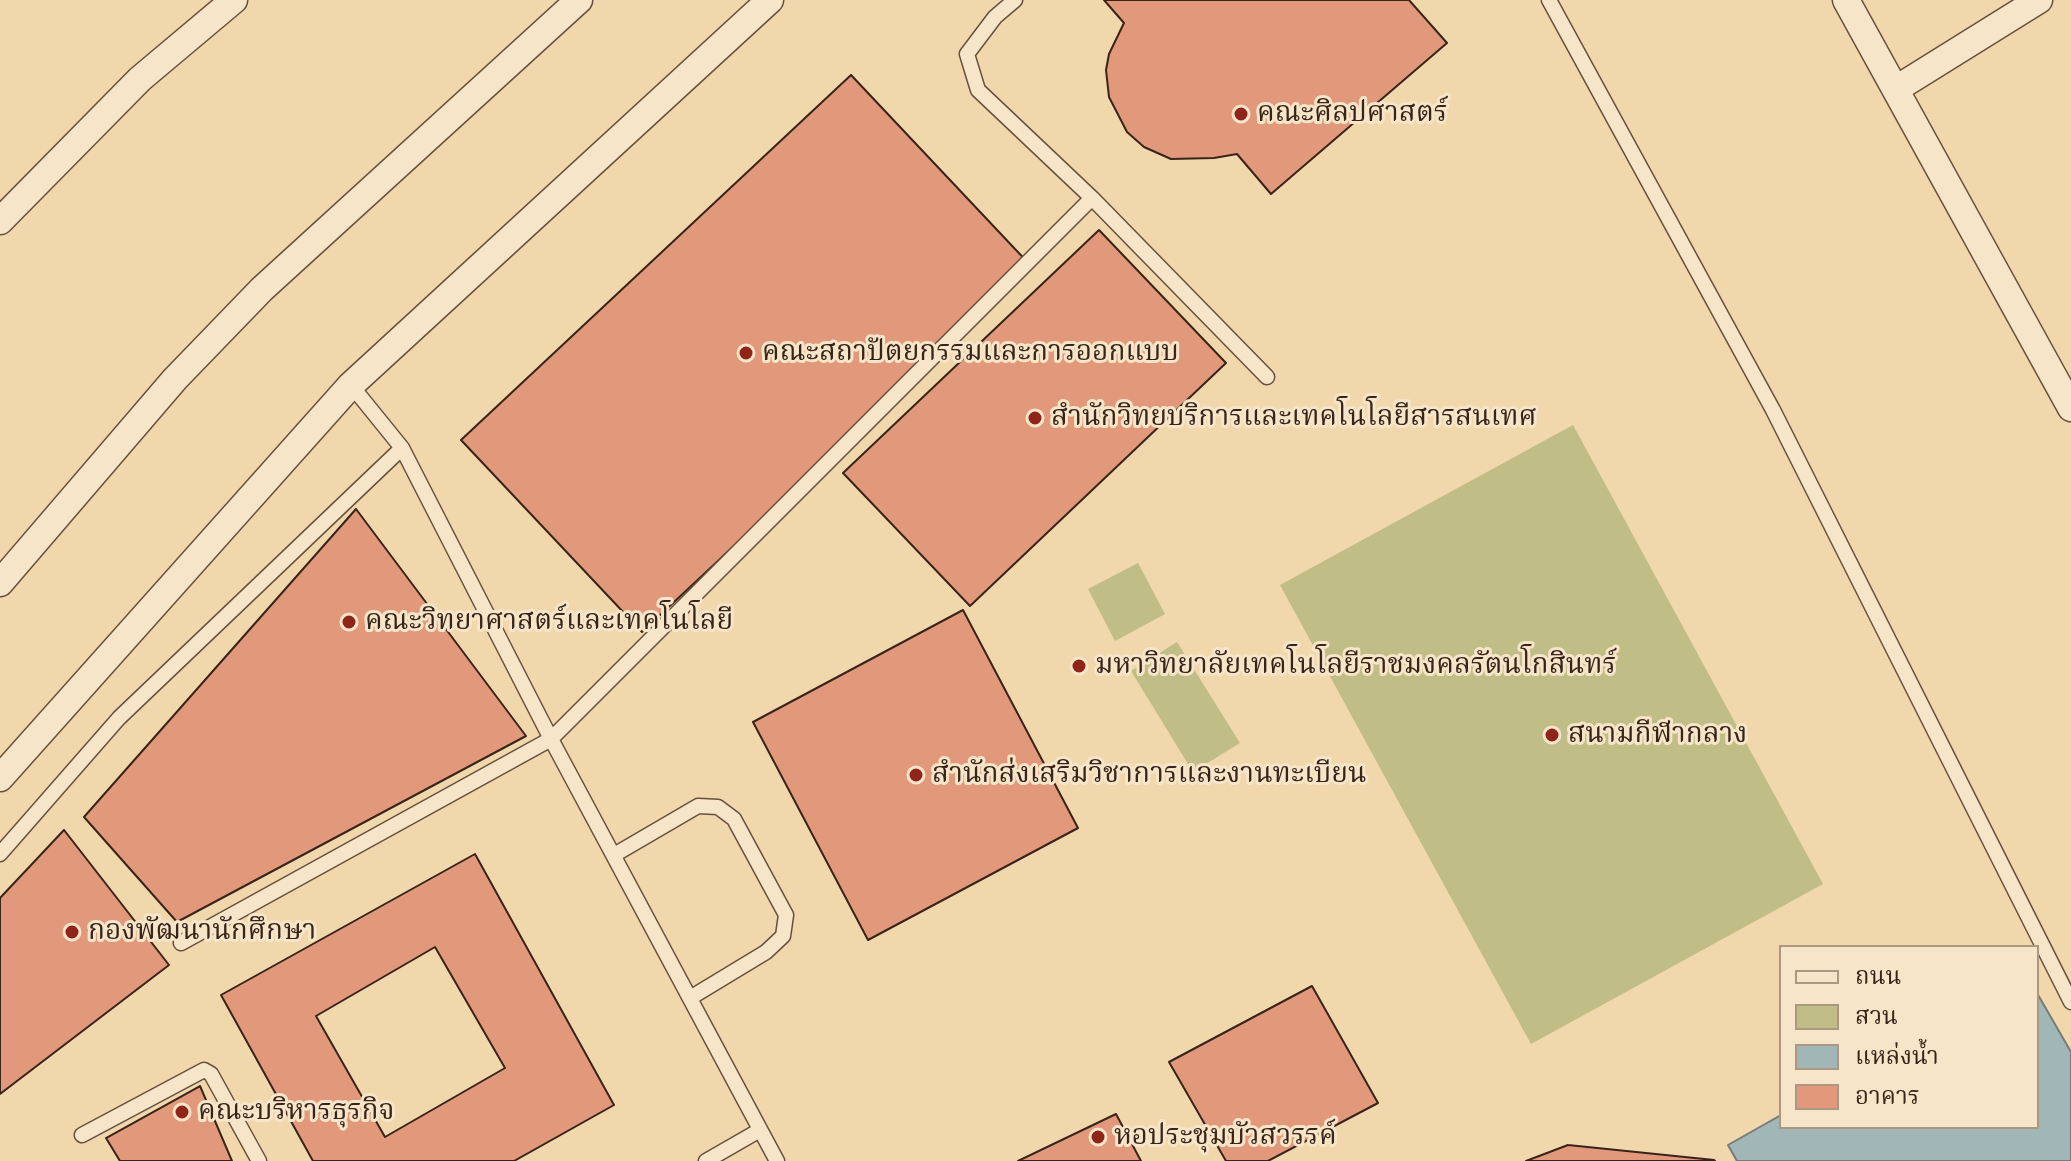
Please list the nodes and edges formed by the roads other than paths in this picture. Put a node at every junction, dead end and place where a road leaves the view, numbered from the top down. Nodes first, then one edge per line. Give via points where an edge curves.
1 (234, 0) edge
2 (579, 0) edge
3 (770, 0) edge
4 (1015, 0) edge
5 (1549, 0) edge
6 (1846, 0) edge
7 (2039, 0) edge
8 (1896, 89) junction
9 (1092, 198) junction
10 (0, 221) edge
11 (1267, 377) dead end
12 (351, 385) junction
13 (2071, 408) edge
14 (402, 448) junction
15 (0, 583) edge
16 (551, 739) junction
17 (0, 778) edge
18 (0, 854) edge
19 (614, 855) junction
20 (181, 943) dead end
21 (690, 998) junction
22 (2071, 1002) edge
23 (760, 1130) junction
24 (82, 1135) dead end
25 (259, 1161) edge
26 (706, 1161) edge
27 (777, 1161) edge

1 - 10 street via 140,79
2 - 15 street via 262,289 175,379
3 - 12 street
4 - 9 lane via 967,54 978,90
5 - 22 lane via 1773,410
6 - 8 street
7 - 8 street
8 - 13 street
9 - 11 lane
9 - 16 lane
12 - 14 lane
12 - 17 street
14 - 16 lane
14 - 18 lane via 119,718
16 - 19 lane
16 - 20 lane
19 - 21 lane
19 - 21 lane via 698,806 718,807 734,819 786,915 783,936 766,952
21 - 23 lane
23 - 26 lane
23 - 27 lane
24 - 25 lane via 204,1070

